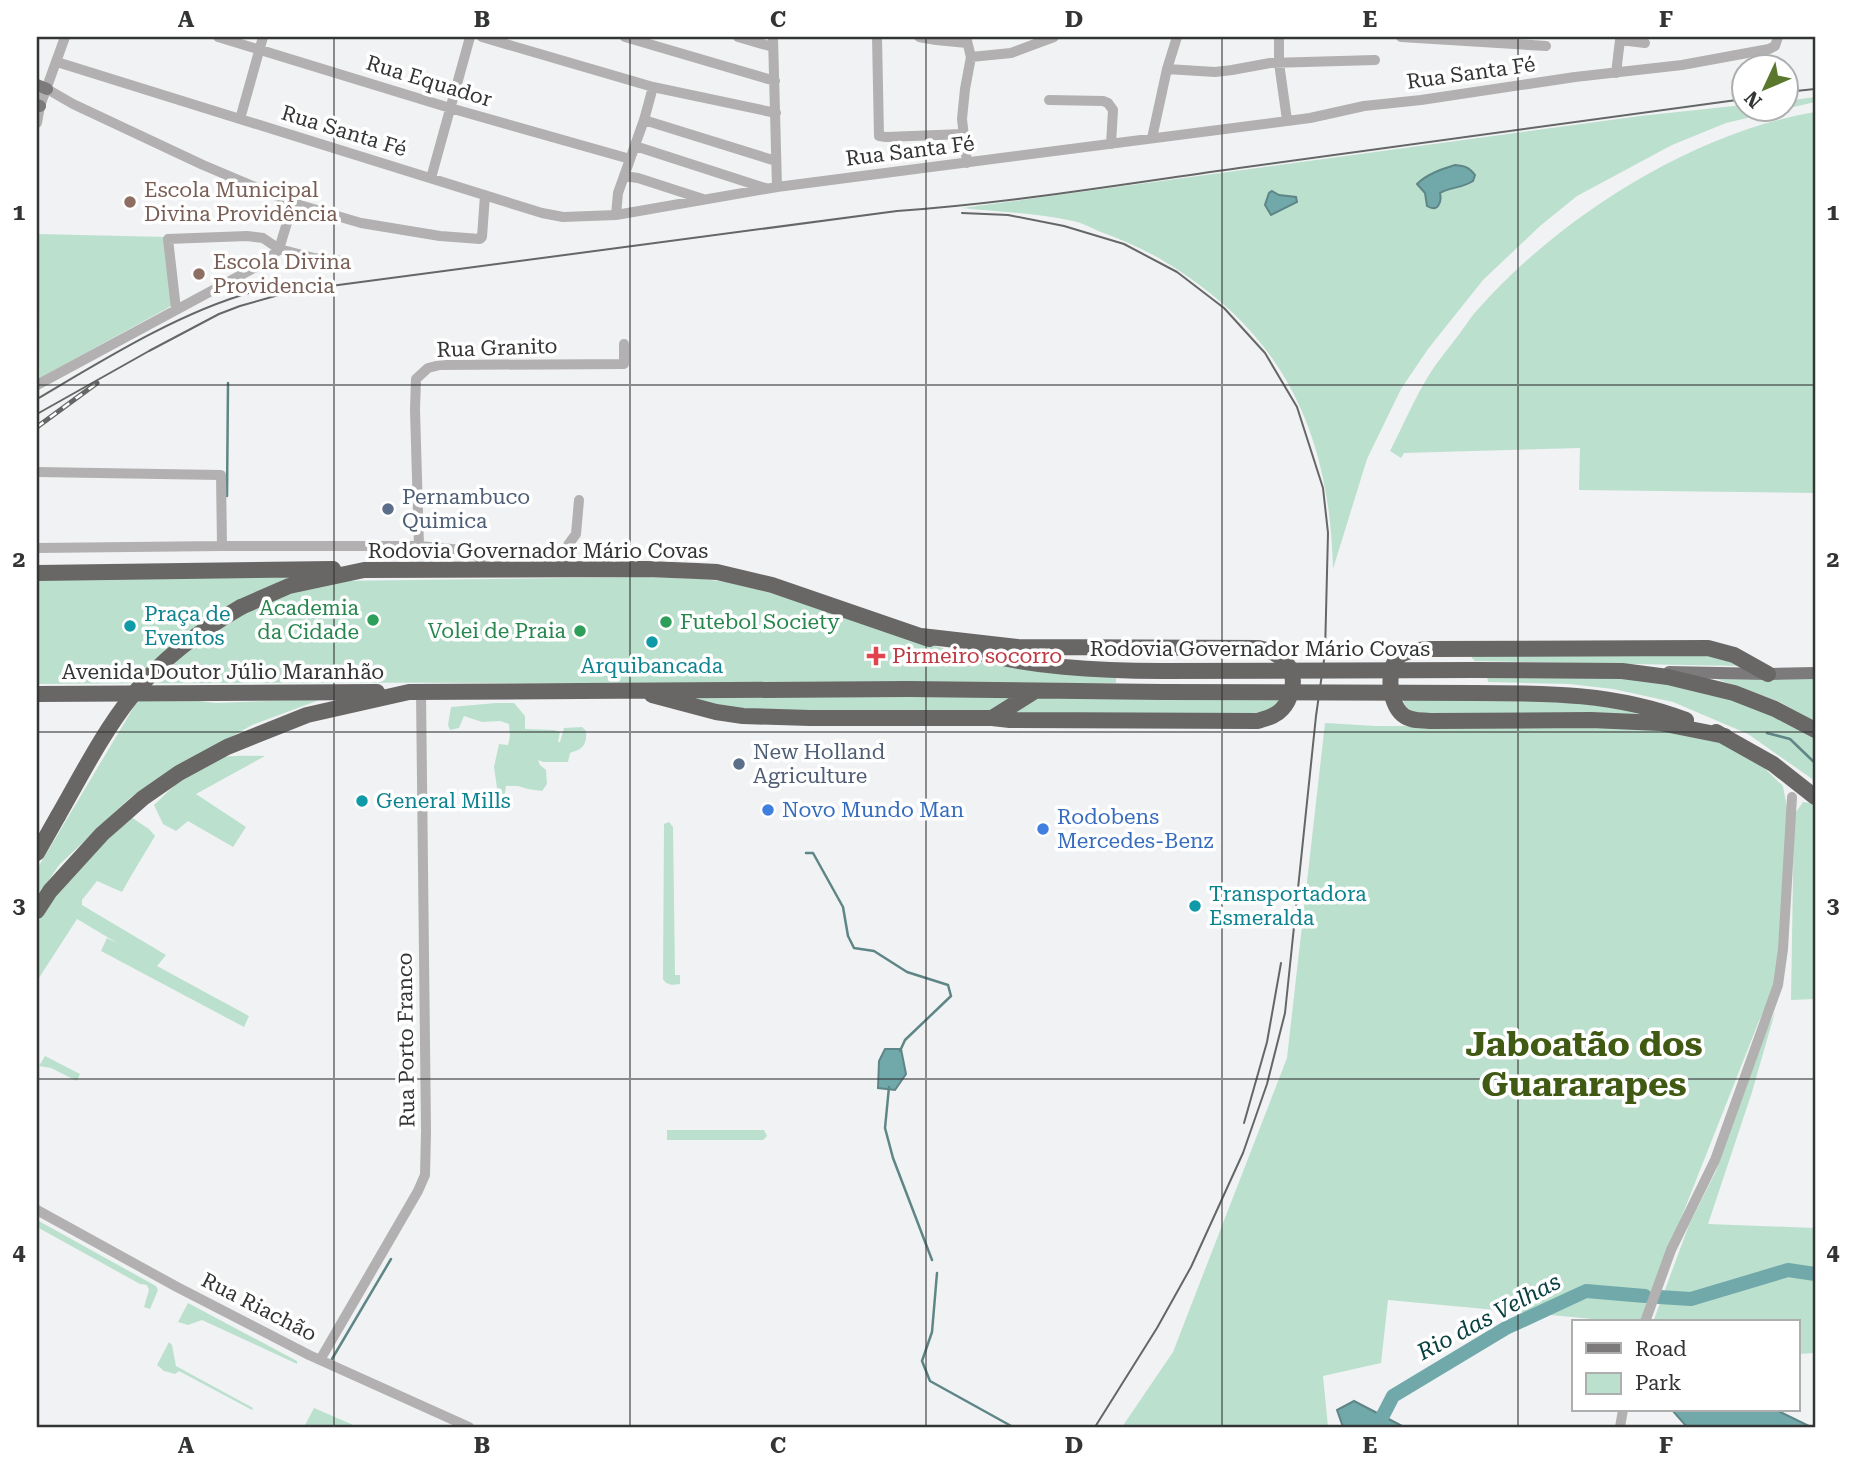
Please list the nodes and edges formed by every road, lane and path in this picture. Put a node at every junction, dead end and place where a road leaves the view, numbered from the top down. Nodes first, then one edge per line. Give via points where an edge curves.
1 (65, 37) edge
2 (218, 37) edge
3 (262, 37) edge
4 (470, 37) edge
5 (482, 37) edge
6 (625, 37) edge
7 (738, 37) edge
8 (877, 37) edge
9 (919, 37) edge
10 (1054, 37) edge
11 (1177, 37) edge
12 (1279, 37) edge
13 (1401, 37) edge
14 (1778, 37) edge
15 (967, 40) edge
16 (773, 42) edge
17 (1645, 43) dead end
18 (1546, 46) dead end
19 (259, 49) junction
20 (971, 57) junction
21 (1375, 60) dead end
22 (57, 62) junction
23 (1279, 63) junction
24 (1167, 69) junction
25 (1616, 72) junction
26 (775, 81) junction
27 (42, 87) edge
28 (653, 87) junction
29 (1049, 100) dead end
30 (38, 106) edge
31 (450, 108) junction
32 (776, 113) junction
33 (240, 119) junction
34 (644, 120) junction
35 (1287, 120) junction
36 (37, 123) edge
37 (963, 134) junction
38 (1152, 138) junction
39 (1111, 144) junction
40 (635, 146) junction
41 (630, 159) junction
42 (776, 160) junction
43 (967, 163) junction
44 (624, 176) junction
45 (431, 178) junction
46 (772, 188) junction
47 (485, 195) junction
48 (705, 200) junction
49 (293, 203) junction
50 (616, 215) junction
51 (279, 248) junction
52 (342, 261) dead end
53 (176, 309) junction
54 (624, 344) dead end
55 (37, 385) edge
56 (37, 472) edge
57 (579, 500) dead end
58 (222, 545) junction
59 (419, 546) junction
60 (37, 548) edge
61 (481, 569) junction
62 (566, 569) junction
63 (364, 570) junction
64 (37, 573) edge
65 (921, 636) junction
66 (1637, 671) junction
67 (1815, 673) edge
68 (1768, 674) junction
69 (632, 690) junction
70 (1035, 691) junction
71 (415, 692) junction
72 (37, 694) edge
73 (992, 718) junction
74 (1815, 730) edge
75 (1726, 736) junction
76 (1792, 797) dead end
77 (1815, 797) edge
78 (37, 853) edge
79 (37, 911) edge
80 (37, 1210) edge
81 (1646, 1320) edge
82 (320, 1360) junction
83 (469, 1427) edge

1 - 22 street
2 - 19 street, Rua Equador
3 - 19 street
4 - 31 street
5 - 28 street
6 - 26 street
7 - 16 street
8 - 37 street via 879,136
9 - 15 street
10 - 20 street via 1011,53
11 - 24 street
12 - 23 street
13 - 18 street
14 - 25 street, Rua Santa Fé via 1775,46 1762,51
15 - 20 street
16 - 26 street
17 - 25 street via 1620,40
19 - 31 street, Rua Equador
19 - 33 street
20 - 37 street
21 - 23 street
22 - 27 street
22 - 33 street, Rua Santa Fé
23 - 24 street via 1215,72
23 - 35 street
24 - 38 street
25 - 35 street, Rua Santa Fé
26 - 32 street
27 - 30 street
27 - 49 street
28 - 32 street
28 - 34 street
29 - 39 street via 1108,103 1113,110
30 - 36 street
31 - 41 street, Rua Equador
31 - 45 street
32 - 42 street
33 - 45 street, Rua Santa Fé
34 - 40 street
34 - 42 street
35 - 38 street, Rua Santa Fé
37 - 43 street
38 - 39 street, Rua Santa Fé
39 - 43 street, Rua Santa Fé
40 - 41 street
40 - 46 street
41 - 44 street
42 - 46 street
43 - 46 street, Rua Santa Fé
44 - 48 street
44 - 50 street
45 - 47 street, Rua Santa Fé
46 - 48 street, Rua Santa Fé
47 - 49 street via 480,239 360,223
47 - 50 street, Rua Santa Fé via 550,215
48 - 50 street, Rua Santa Fé
49 - 51 street
51 - 52 street
51 - 53 street via 267,261
51 - 53 street via 265,239 247,236 168,239
53 - 55 street
54 - 59 street, Rua Granito via 624,364 440,365 419,375 415,410
56 - 58 street via 220,475
57 - 62 street
58 - 59 street
58 - 60 street
59 - 61 street via 473,551
61 - 62 highway, Rodovia Governador Mário Covas
61 - 63 highway, Rodovia Governador Mário Covas
62 - 65 highway, Rodovia Governador Mário Covas via 717,572 772,585
63 - 64 highway
63 - 78 highway, Rodovia Governador Mário Covas, bridge via 289,586 241,607 176,650 132,696
65 - 66 highway, Rodovia Governador Mário Covas, bridge via 977,653 1102,671
65 - 73 highway via 1018,647 1259,648 1280,656 1293,677 1287,704 1277,714 1258,721
66 - 68 main road
66 - 74 highway, Rodovia Governador Mário Covas via 1734,693
67 - 68 main road
68 - 75 highway via 1734,655 1707,648 1430,649 1401,654 1391,669 1393,701 1411,719 1651,722
69 - 70 highway, Rodovia Governador Mário Covas
69 - 71 highway, Rodovia Governador Mário Covas
69 - 73 highway via 743,716
70 - 73 highway
70 - 75 highway, Rodovia Governador Mário Covas, bridge via 1585,695 1664,711
71 - 72 highway, Avenida Doutor Júlio Maranhão
71 - 79 highway, Rodovia Governador Mário Covas via 307,715 227,747 179,773 102,835
71 - 82 street, Rua Porto Franco via 425,1175
75 - 77 highway, Rodovia Governador Mário Covas
76 - 81 street via 1778,985 1715,1160 1671,1250
80 - 82 street, Rua Riachão
82 - 83 street, Rua Riachão

